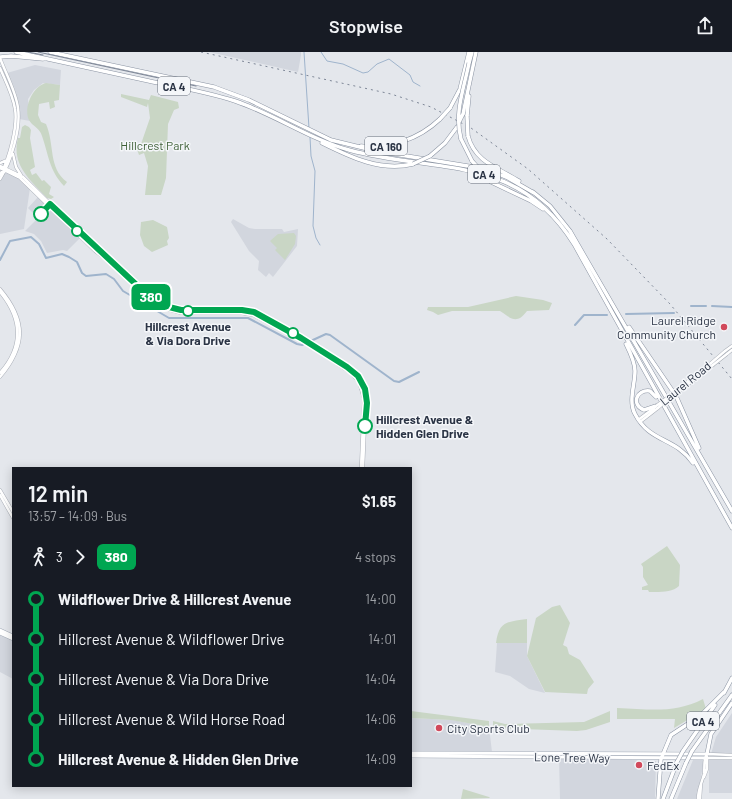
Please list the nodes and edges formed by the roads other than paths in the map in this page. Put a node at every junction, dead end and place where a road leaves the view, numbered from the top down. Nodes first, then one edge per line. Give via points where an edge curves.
1 (16, 52) edge
2 (50, 52) edge
3 (61, 52) edge
4 (470, 52) edge
5 (476, 52) edge
6 (76, 57) junction
7 (0, 58) edge
8 (49, 59) junction
9 (0, 68) edge
10 (465, 115) junction
11 (306, 133) junction
12 (325, 137) junction
13 (13, 151) junction
14 (8, 158) junction
15 (3, 167) edge
16 (0, 175) edge
17 (23, 177) junction
18 (0, 179) edge
19 (534, 193) junction
20 (559, 223) junction
21 (80, 236) junction
22 (87, 240) junction
23 (0, 289) edge
24 (0, 292) edge
25 (628, 326) junction
26 (619, 327) junction
27 (306, 342) junction
28 (732, 346) edge
29 (732, 350) edge
30 (726, 352) junction
31 (712, 364) junction
32 (0, 373) edge
33 (0, 377) edge
34 (687, 382) junction
35 (670, 386) junction
36 (673, 394) junction
37 (663, 406) junction
38 (657, 407) junction
39 (639, 421) junction
40 (705, 464) junction
41 (362, 467) edge
42 (701, 474) junction
43 (0, 490) edge
44 (0, 495) edge
45 (12, 510) edge
46 (732, 511) edge
47 (12, 516) edge
48 (732, 528) edge
49 (0, 631) edge
50 (12, 636) edge
51 (12, 638) edge
52 (732, 678) edge
53 (724, 692) junction
54 (732, 695) edge
55 (732, 703) edge
56 (412, 755) edge
57 (662, 756) junction
58 (706, 757) junction
59 (732, 757) edge
60 (658, 799) edge
61 (663, 799) edge
62 (673, 799) edge
63 (699, 799) edge

1 - 8 highway, CA 4
2 - 6 highway, CA 4
3 - 6 highway
4 - 12 highway, CA 160, bridge via 460,90 450,108 440,119 416,136 385,146 358,145
4 - 20 highway, bridge via 458,109 462,139 472,161 491,182 534,203
5 - 10 highway, CA 160
6 - 12 highway, CA 4 via 226,91
7 - 8 highway
7 - 13 main road via 18,108
8 - 11 highway, CA 4 via 221,97 251,107
9 - 14 main road via 15,108
10 - 11 highway, CA 160, bridge via 446,143 430,156 413,164 390,167 372,164 324,144
10 - 19 highway, bridge via 468,136 473,149 482,160
11 - 20 highway, CA 4 via 350,150 471,171 497,178 528,194
12 - 19 highway, CA 4 via 376,151 486,169
13 - 15 main road
13 - 17 main road via 16,167
14 - 15 main road
14 - 15 main road
15 - 16 main road
15 - 17 main road
15 - 18 main road
15 - 21 main road via 22,180
17 - 22 main road
19 - 25 highway, CA 4 via 564,222
20 - 26 highway, CA 4 via 574,244
21 - 22 main road
21 - 27 main road via 139,290 163,308 181,313 253,314
22 - 27 main road via 142,290 165,306 181,310 250,311
23 - 33 main road via 12,306 20,337 16,355
24 - 32 main road via 11,308 17,337 14,354
25 - 35 highway
25 - 40 highway, CA 4
26 - 37 highway, CA 4
26 - 39 highway via 635,367 632,404
27 - 41 main road via 352,373 361,386 364,403
28 - 30 main road, Laurel Road
29 - 30 main road, Laurel Road
30 - 31 main road, Laurel Road, bridge
31 - 34 main road, Laurel Road
31 - 36 main road, Laurel Road
34 - 35 main road via 676,388
34 - 36 main road, Laurel Road
35 - 36 highway
36 - 38 main road, Laurel Road, bridge
36 - 40 highway
37 - 38 highway via 650,391 641,391 637,396 636,402 640,408 649,410
37 - 42 highway, CA 4
38 - 39 main road, Laurel Road
39 - 42 highway via 653,436 681,449
40 - 46 highway, CA 4
42 - 48 highway, CA 4
43 - 45 main road
44 - 47 main road
49 - 50 main road
49 - 51 main road
52 - 53 highway, CA 4
53 - 57 highway via 700,716 670,735
53 - 61 highway, CA 4, bridge via 683,751
54 - 62 highway, CA 4, bridge via 692,751
55 - 58 highway via 711,734
56 - 57 main road, Lone Tree Way
57 - 58 main road, Lone Tree Way
57 - 60 highway
58 - 59 main road, Lone Tree Way
58 - 59 main road, Lone Tree Way
58 - 63 main road

